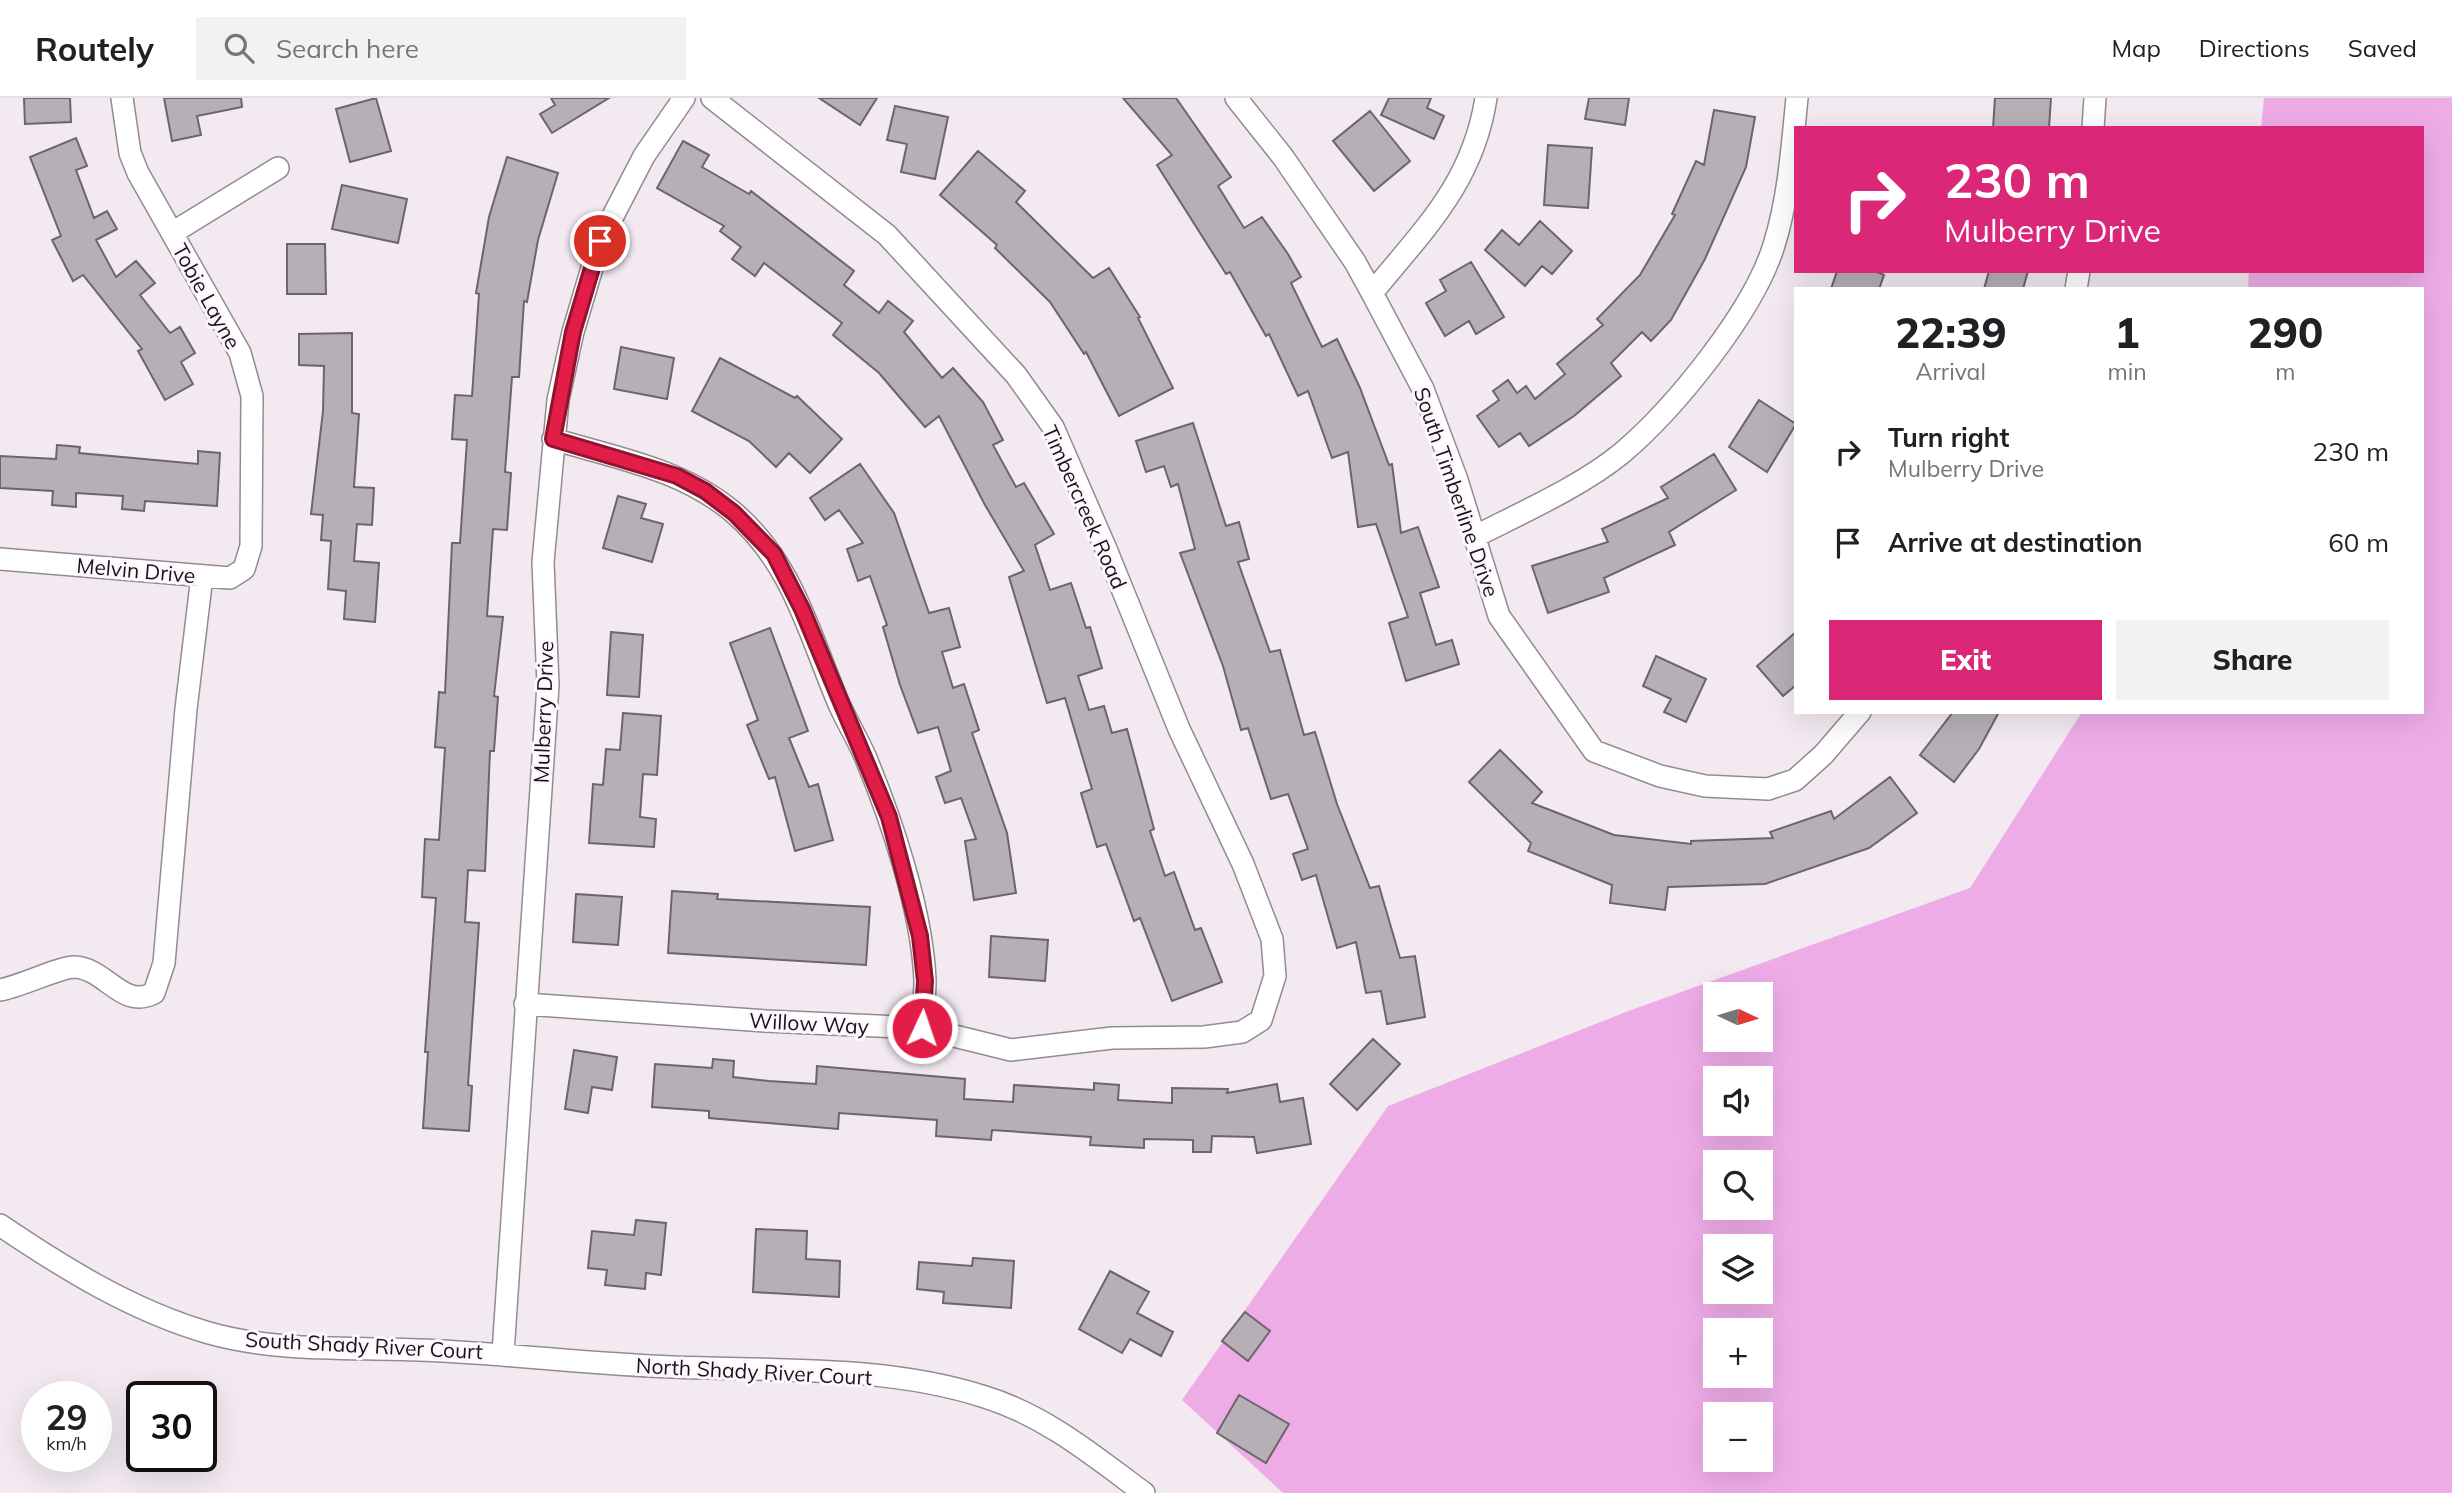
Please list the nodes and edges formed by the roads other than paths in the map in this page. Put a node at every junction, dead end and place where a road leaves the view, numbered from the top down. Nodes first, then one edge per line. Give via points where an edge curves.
1 (122, 98) edge
2 (684, 98) edge
3 (712, 98) edge
4 (1236, 98) edge
5 (1486, 98) edge
6 (1797, 98) edge
7 (2095, 98) edge
8 (2092, 126) edge
9 (278, 168) dead end
10 (172, 233) junction
11 (1372, 293) junction
12 (553, 439) junction
13 (1474, 537) junction
14 (251, 546) joint
15 (0, 559) edge
16 (202, 576) junction
17 (1858, 714) edge
18 (0, 990) edge
19 (525, 1004) junction
20 (1255, 1024) joint
21 (922, 1028) junction
22 (0, 1225) edge
23 (503, 1353) junction
24 (1144, 1493) edge

1 - 10 street, Tobie Layne via 130,153
2 - 12 street, Mulberry Drive via 644,156 600,241 573,332
3 - 20 street, Timbercreek Road via 887,235 1016,375 1053,427 1272,939 1275,976 1267,1008
4 - 11 street, South Timberline Drive via 1283,157
5 - 11 street via 1481,131 1463,176
6 - 13 street via 1785,205 1773,247 1753,292 1719,342 1671,404 1621,453 1541,503
7 - 8 street
9 - 10 street
10 - 14 street, Tobie Layne via 240,353 252,396
11 - 13 street, South Timberline Drive via 1423,389
12 - 19 street, Mulberry Drive via 544,562 548,685
12 - 21 street via 677,476 734,513 774,554 802,609 889,817 920,936 925,981
13 - 17 street, South Timberline Drive via 1499,616 1594,751 1660,776 1705,786 1768,789 1795,780
14 - 16 street, Melvin Drive via 240,574
15 - 16 street, Melvin Drive
16 - 18 street via 164,963 154,993 132,998 89,971 73,967
19 - 21 street, Willow Way
19 - 23 street, Mulberry Drive
20 - 21 street, Willow Way via 1242,1032 1204,1037 1112,1038 1011,1050
22 - 23 street, South Shady River Court via 140,1309 209,1333 259,1343
23 - 24 street, North Shady River Court via 671,1367 820,1371 985,1396 1050,1424

